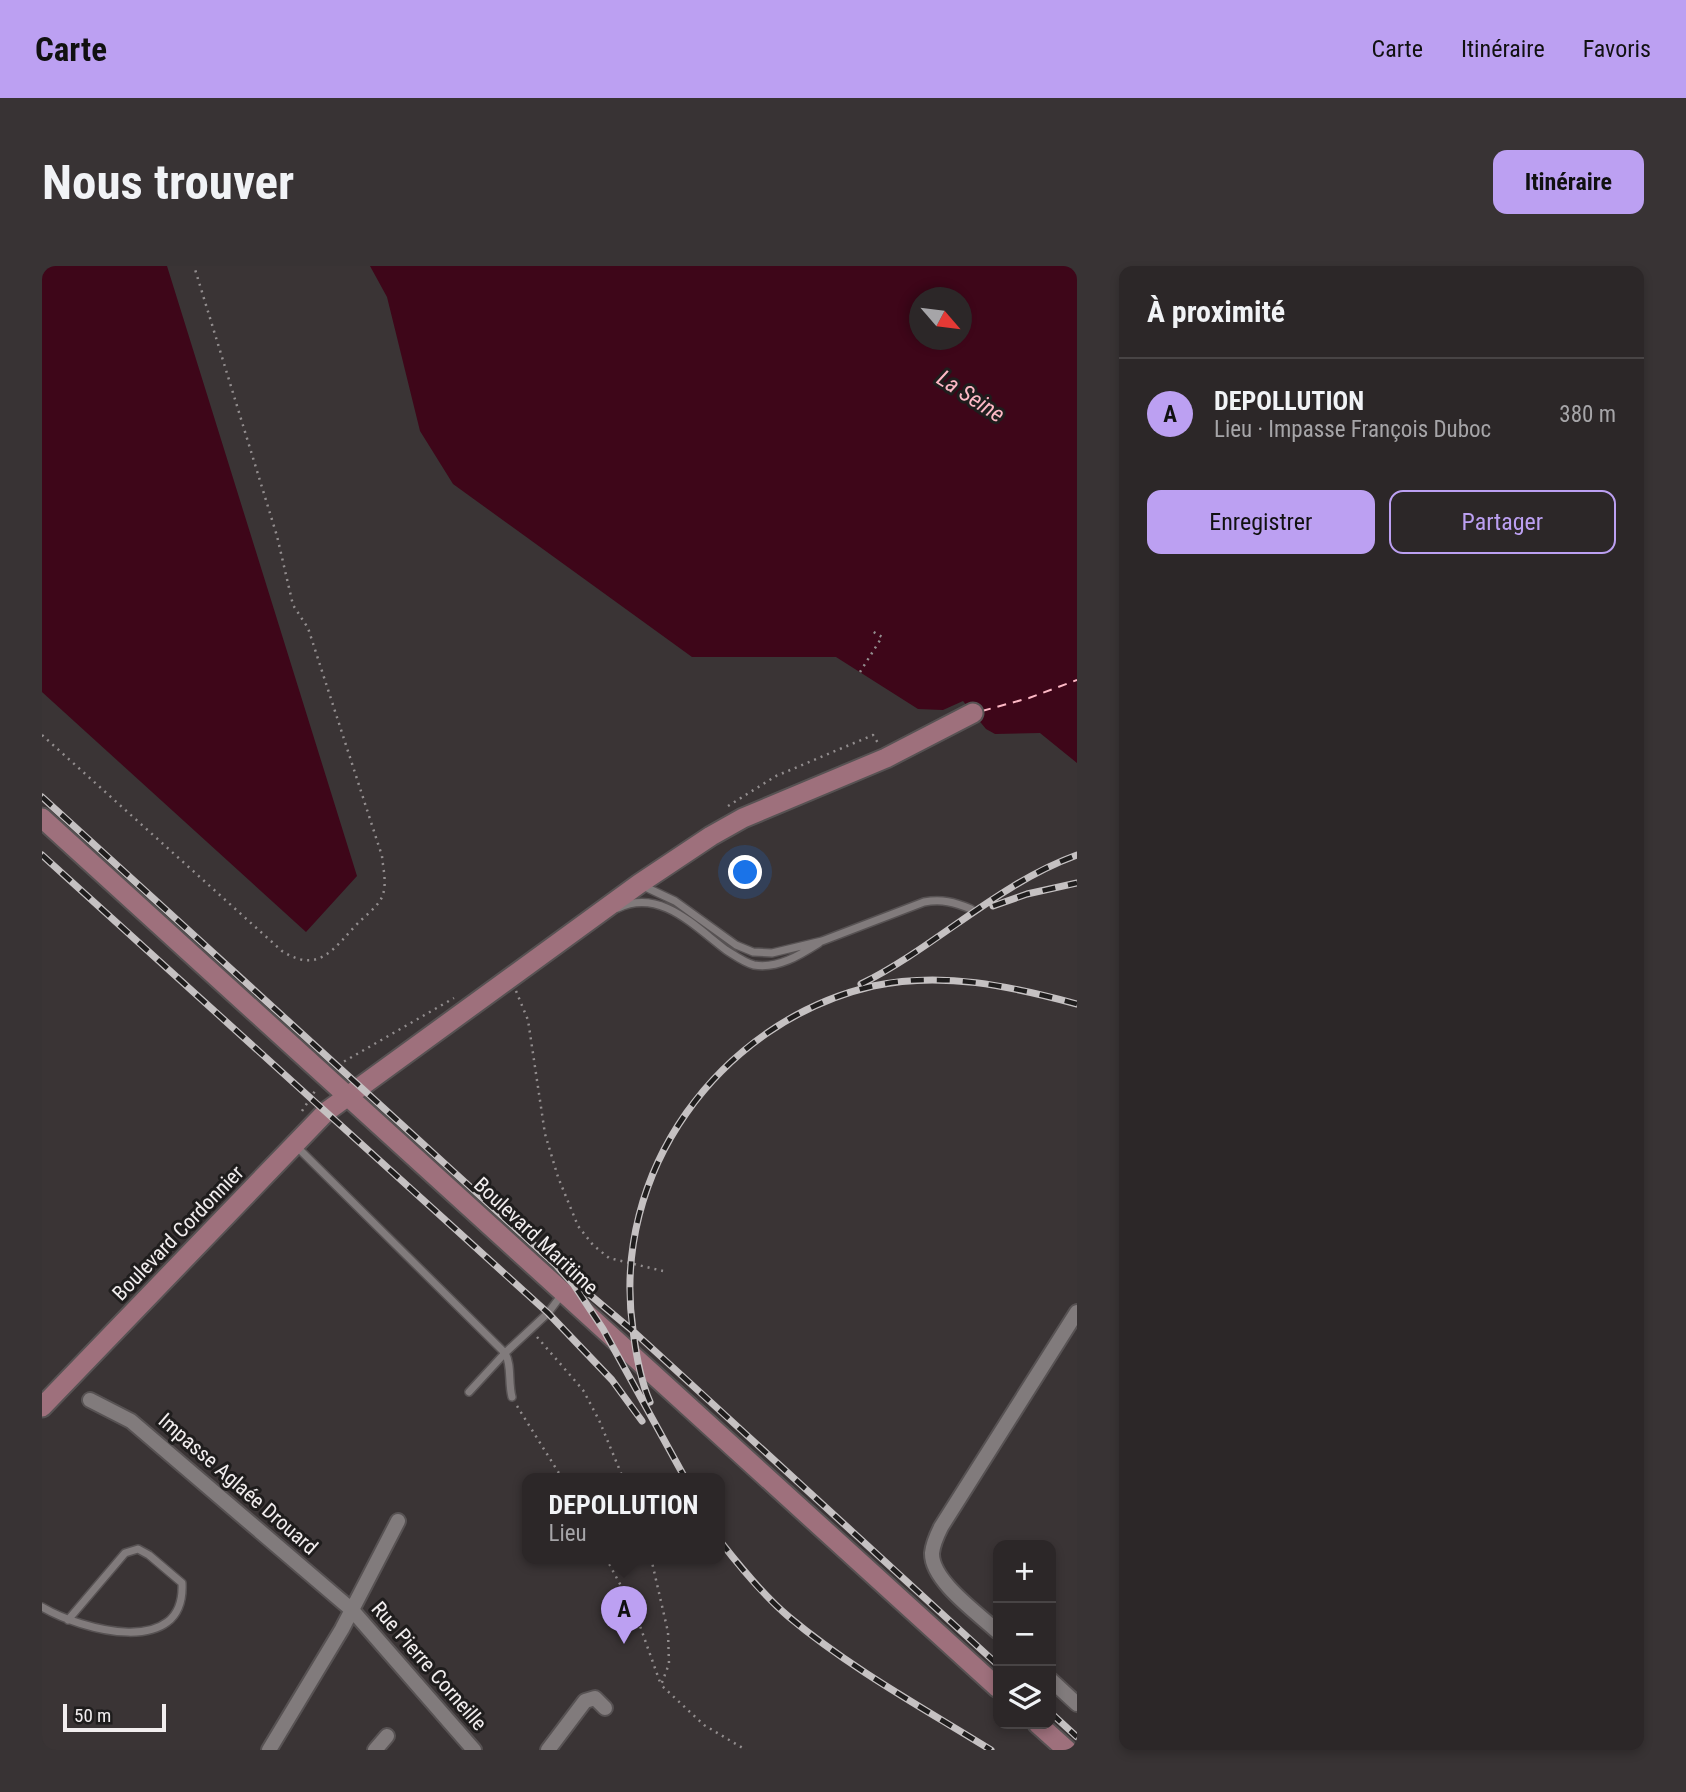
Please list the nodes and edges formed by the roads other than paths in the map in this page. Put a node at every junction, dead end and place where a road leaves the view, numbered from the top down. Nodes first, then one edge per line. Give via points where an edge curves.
1 (973, 713) dead end
2 (42, 818) edge
3 (639, 884) junction
4 (971, 909) dead end
5 (577, 929) junction
6 (822, 941) junction
7 (349, 1095) junction
8 (295, 1145) junction
9 (564, 1293) junction
10 (1077, 1312) edge
11 (505, 1353) junction
12 (469, 1392) dead end
13 (512, 1397) road end
14 (90, 1401) dead end
15 (42, 1407) edge
16 (398, 1521) dead end
17 (42, 1606) edge
18 (352, 1610) junction
19 (68, 1620) junction
20 (993, 1627) edge
21 (993, 1683) edge
22 (1056, 1685) edge
23 (1077, 1704) edge
24 (605, 1708) dead end
25 (1044, 1729) edge
26 (387, 1736) dead end
27 (269, 1750) edge
28 (375, 1750) edge
29 (474, 1750) edge
30 (548, 1750) edge
31 (1067, 1750) edge

1 - 3 street, Boulevard Cordonnier via 886,758 743,818
2 - 7 street, Boulevard Maritime
3 - 5 street, Boulevard Cordonnier
3 - 6 lane via 675,901 752,952 772,953
4 - 6 lane via 940,899 924,902
5 - 6 lane via 621,907 654,902 670,908 753,965 794,958
5 - 7 street, Boulevard Cordonnier
7 - 8 street, Boulevard Cordonnier
7 - 9 street, Boulevard Maritime
8 - 11 lane
8 - 15 street, Boulevard Cordonnier
9 - 11 lane
9 - 21 street, Boulevard Maritime
10 - 20 street via 934,1542 932,1555 942,1580
11 - 12 lane
11 - 13 lane
14 - 18 street, Impasse Aglaée Drouard via 131,1421
16 - 18 street
17 - 19 lane
18 - 27 street
18 - 29 street, Rue Pierre Corneille
19 - 19 lane via 119,1632 156,1630 179,1608 182,1583 138,1549 125,1553
22 - 23 street
24 - 30 street via 595,1698 585,1701
25 - 31 street
26 - 28 street

